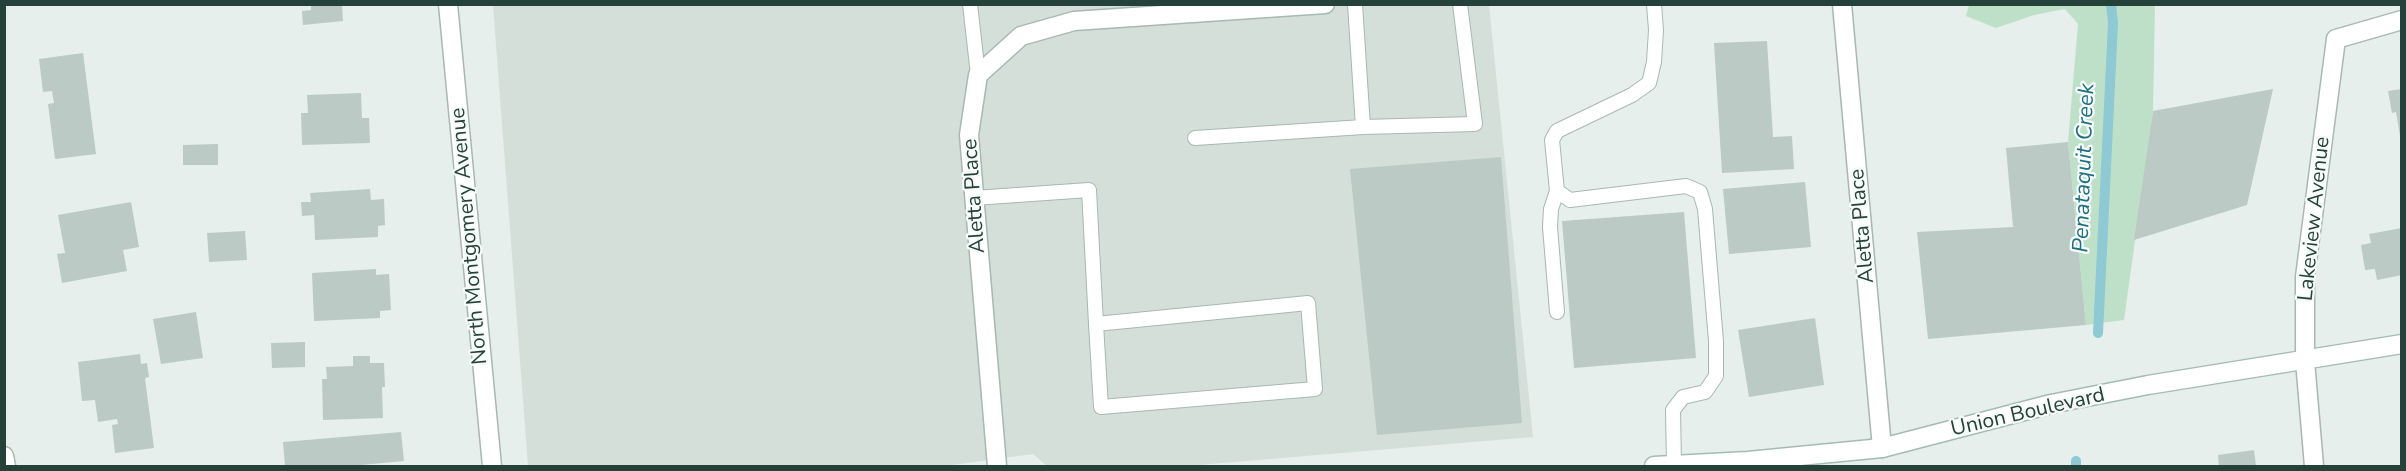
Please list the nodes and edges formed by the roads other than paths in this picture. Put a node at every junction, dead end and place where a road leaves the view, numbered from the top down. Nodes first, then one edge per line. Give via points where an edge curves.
1 (448, 4) edge
2 (970, 4) edge
3 (1325, 4) edge
4 (1355, 4) edge
5 (1460, 4) edge
6 (1654, 4) edge
7 (1842, 4) edge
8 (2402, 20) edge
9 (978, 75) junction
10 (1363, 127) junction
11 (1196, 138) dead end
12 (1557, 191) junction
13 (974, 198) junction
14 (1557, 312) dead end
15 (1096, 324) junction
16 (2402, 344) edge
17 (2305, 361) junction
18 (1882, 448) junction
19 (4, 456) edge
20 (1674, 465) edge
21 (6, 466) edge
22 (492, 466) edge
23 (997, 466) edge
24 (1654, 466) edge
25 (2314, 466) edge

1 - 22 street, North Montgomery Avenue
2 - 9 lane
3 - 9 street via 1074,21 1021,36
4 - 10 lane
5 - 10 lane via 1475,124
6 - 12 lane via 1654,62 1649,83 1557,131 1551,141
7 - 18 street, Aletta Place
8 - 17 street, Lakeview Avenue via 2336,39 2305,277
9 - 13 street, Aletta Place via 969,135
10 - 11 lane
12 - 14 lane via 1550,227
12 - 20 lane via 1570,200 1686,186 1700,192 1705,209 1716,376 1705,392 1683,397 1673,410
13 - 15 lane via 1089,190
13 - 23 street, Aletta Place
15 - 15 lane via 1101,407 1315,389 1308,303
16 - 17 street, Union Boulevard
17 - 18 street, Union Boulevard via 2148,385
17 - 25 street, Lakeview Avenue
18 - 20 street, Union Boulevard
19 - 21 street
20 - 24 street, Union Boulevard

